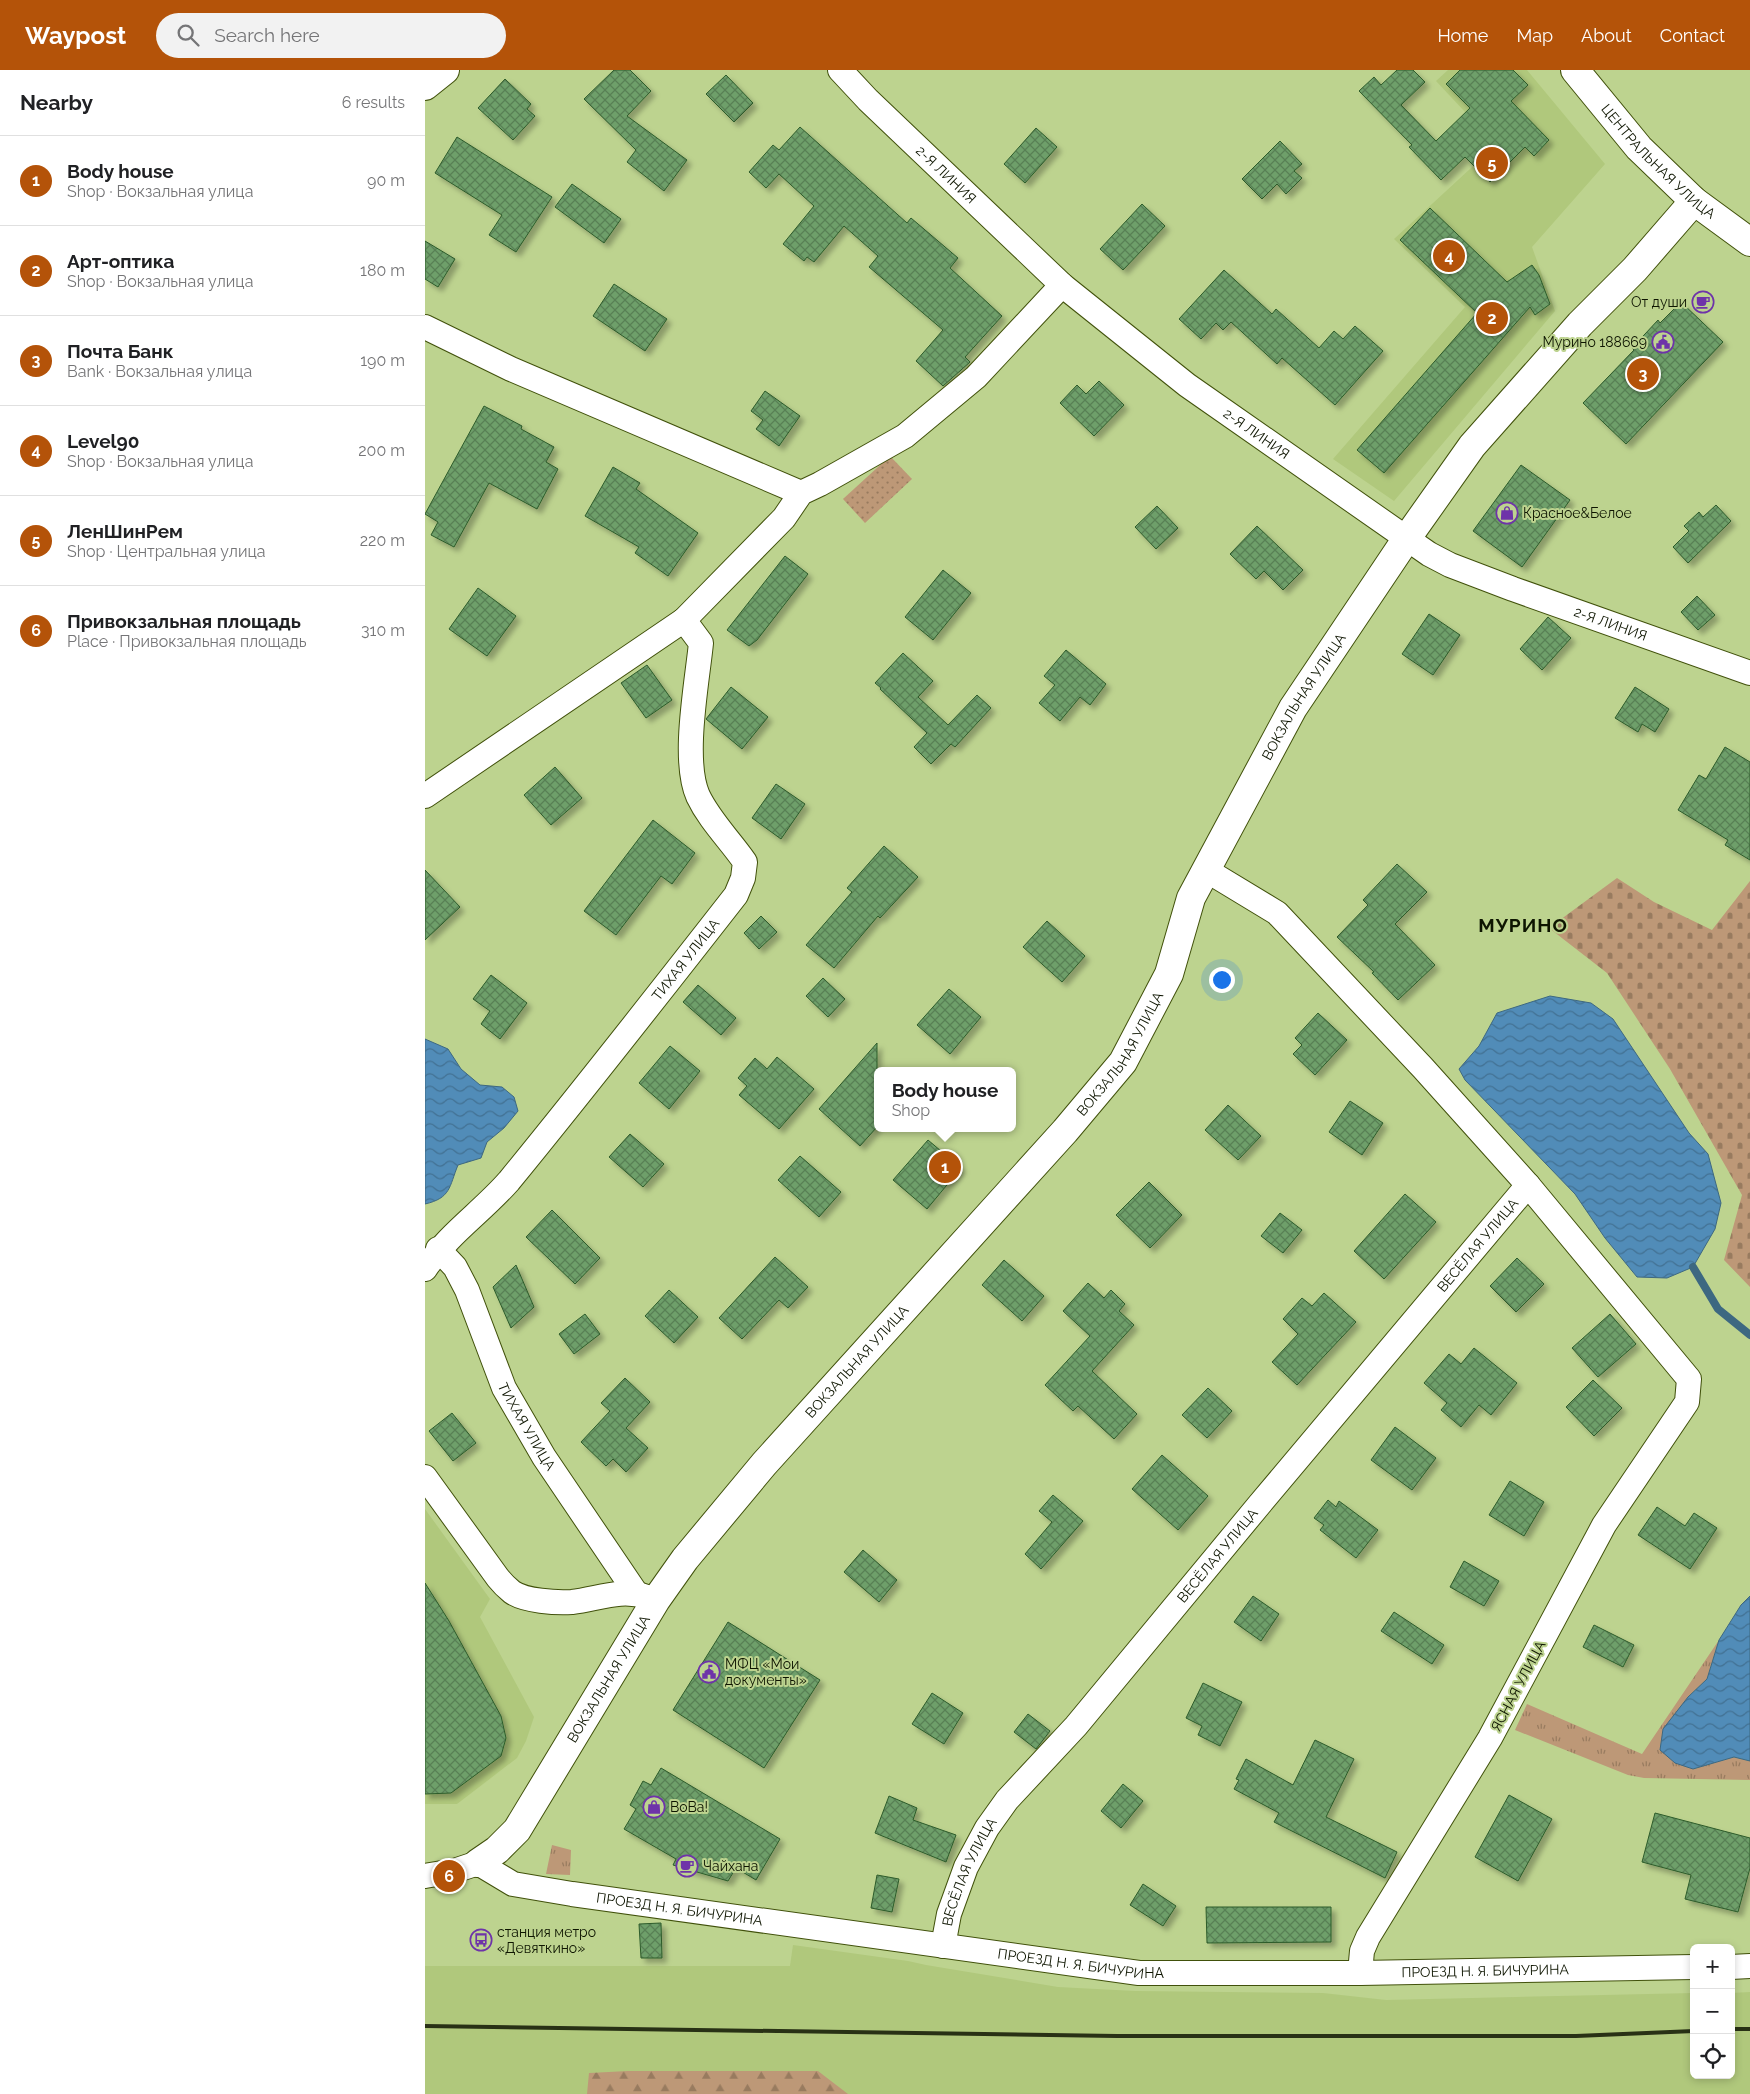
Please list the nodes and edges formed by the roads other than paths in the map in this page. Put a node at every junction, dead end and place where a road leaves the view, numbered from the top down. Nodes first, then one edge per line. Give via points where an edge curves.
1 (445, 70) edge
2 (840, 70) edge
3 (1584, 73) edge
4 (425, 86) edge
5 (1694, 201) junction
6 (1750, 242) edge
7 (1062, 286) junction
8 (425, 327) edge
9 (801, 493) junction
10 (1407, 538) junction
11 (684, 620) junction
12 (1750, 673) edge
13 (425, 796) edge
14 (1206, 870) junction
15 (1528, 1185) junction
16 (439, 1248) junction
17 (425, 1269) edge
18 (425, 1477) edge
19 (646, 1596) junction
20 (478, 1863) junction
21 (425, 1876) edge
22 (943, 1946) junction
23 (1750, 1966) edge
24 (1690, 1967) edge
25 (1735, 1967) edge
26 (1360, 1973) junction

1 - 4 street
2 - 7 street, 2-Я ЛИНИЯ
3 - 5 street, ЦЕНТРАЛЬНАЯ УЛИЦА via 1639,148
5 - 6 street, ЦЕНТРАЛЬНАЯ УЛИЦА
5 - 10 street, ВОКЗАЛЬНАЯ УЛИЦА via 1472,446
7 - 9 street via 976,377 905,436
7 - 10 street, 2-Я ЛИНИЯ via 1187,385
8 - 9 street via 511,369
9 - 11 street via 784,518
10 - 12 street, 2-Я ЛИНИЯ via 1450,565
10 - 14 street, ВОКЗАЛЬНАЯ УЛИЦА via 1293,708
11 - 13 street
11 - 16 street, ТИХАЯ УЛИЦА via 701,643 690,752 697,794 714,824 745,862 743,878 736,895 506,1183
14 - 15 street via 1277,913
14 - 19 street, ВОКЗАЛЬНАЯ УЛИЦА via 1191,898 1169,974 1123,1062 1065,1131 763,1464 685,1558
15 - 22 street, ВЕСЁЛАЯ УЛИЦА via 1076,1726 1007,1800 987,1828 967,1867 949,1914
15 - 26 street, ЯСНАЯ УЛИЦА via 1689,1379 1687,1402 1604,1525 1490,1738 1368,1937 1362,1951
16 - 17 street, ТИХАЯ УЛИЦА
16 - 19 street, ТИХАЯ УЛИЦА via 455,1267 467,1290 504,1388 544,1457
18 - 19 street via 498,1578 513,1592 531,1600 571,1602 608,1594
19 - 20 street, ВОКЗАЛЬНАЯ УЛИЦА via 517,1830
20 - 21 street
20 - 22 street, ПРОЕЗД Н. Я. БИЧУРИНА via 513,1884
22 - 26 street, ПРОЕЗД Н. Я. БИЧУРИНА via 1139,1974
23 - 25 street
24 - 26 street, ПРОЕЗД Н. Я. БИЧУРИНА

